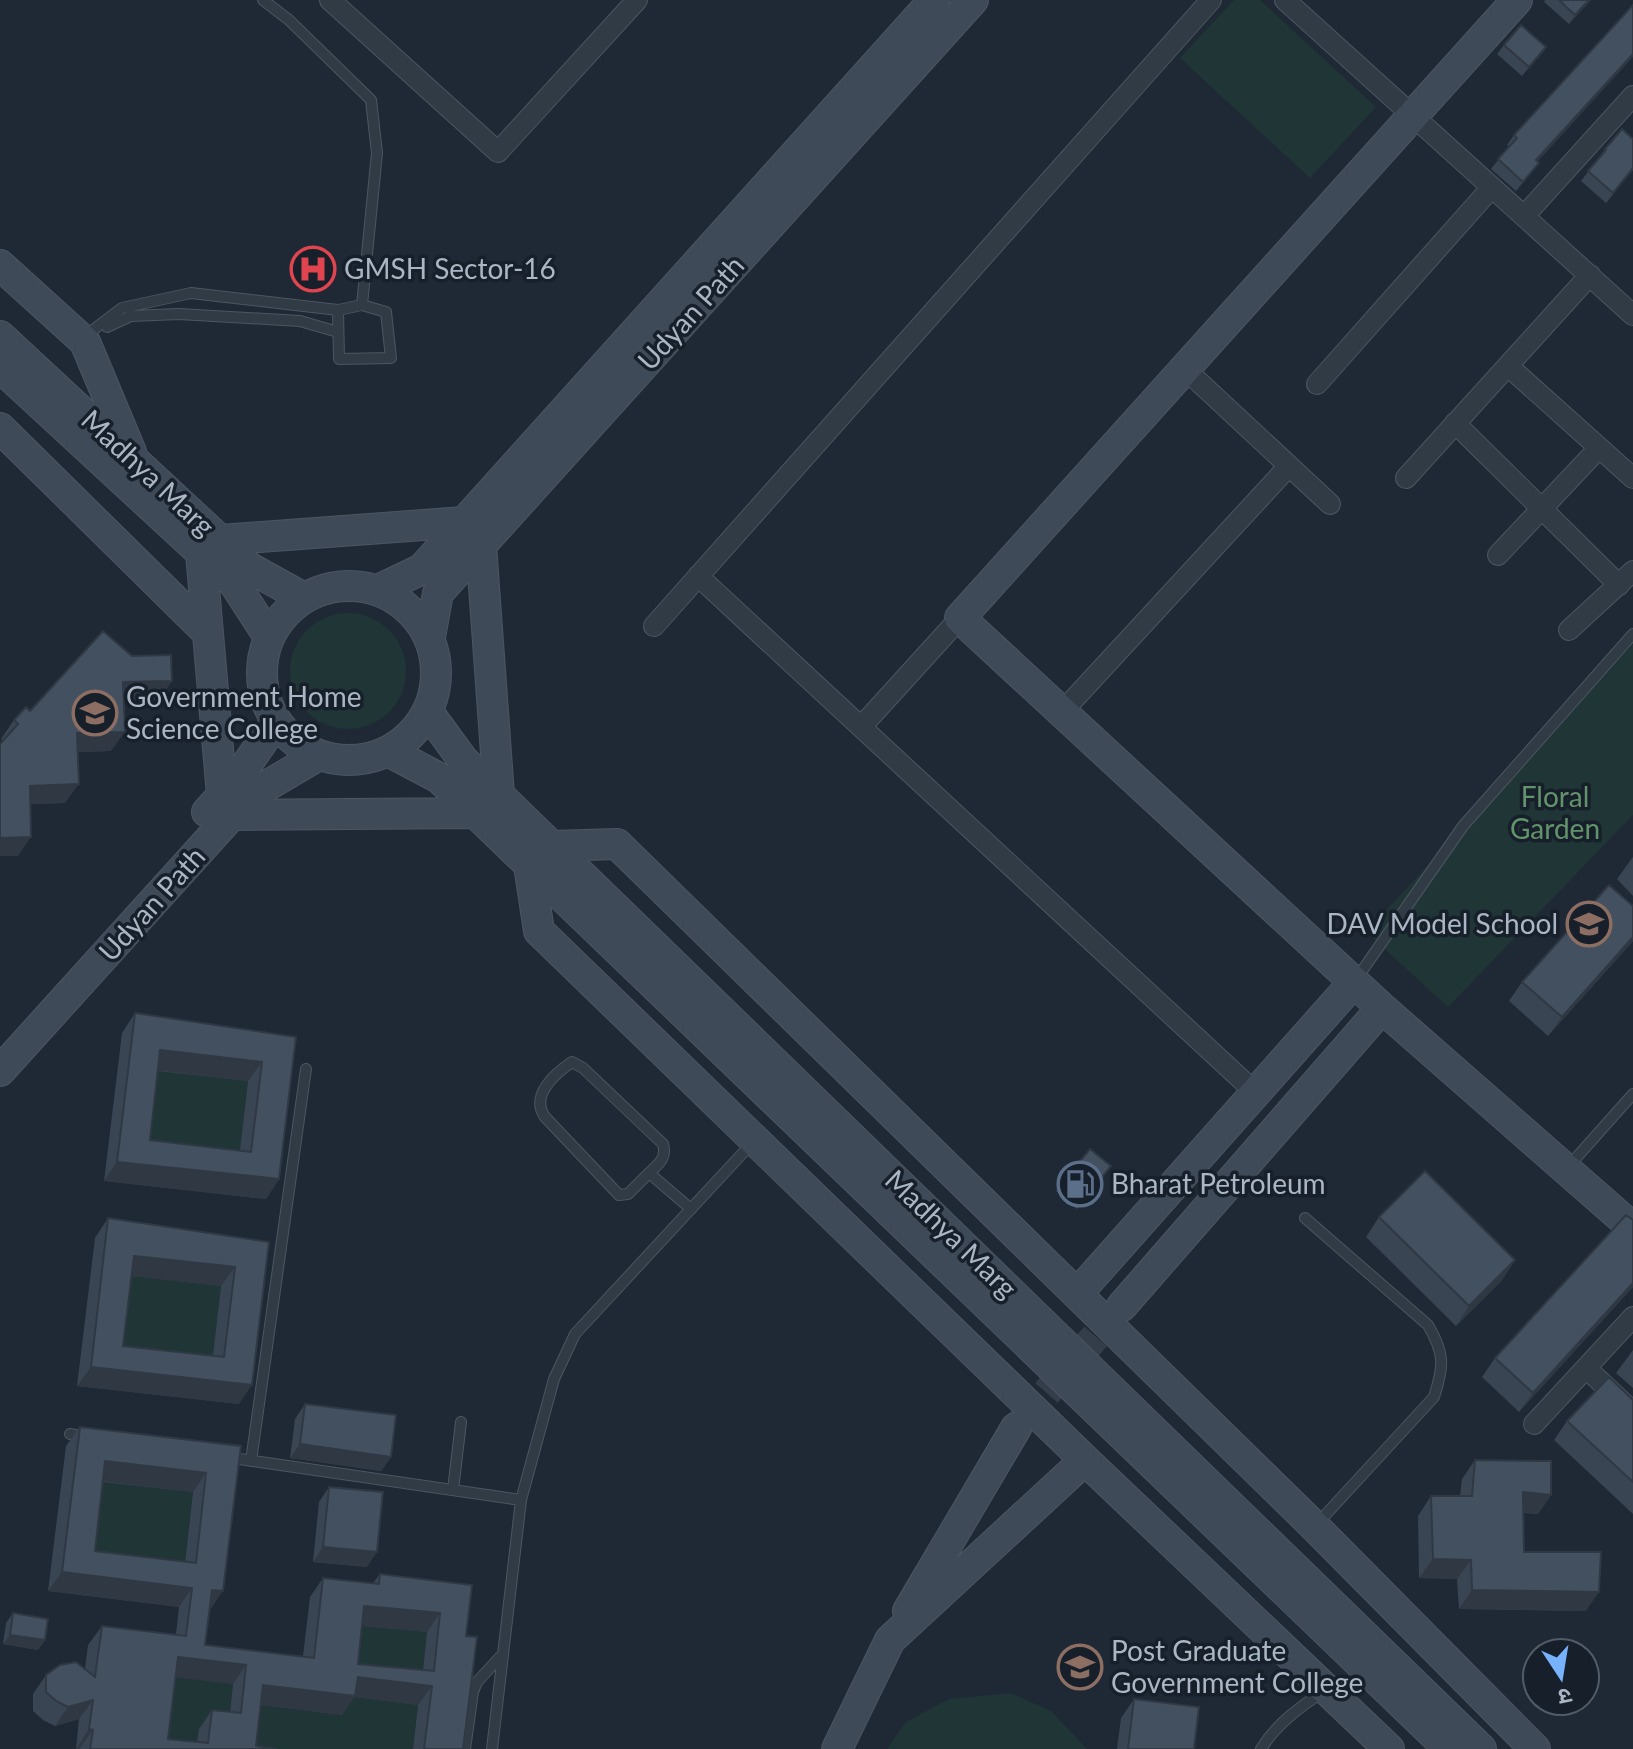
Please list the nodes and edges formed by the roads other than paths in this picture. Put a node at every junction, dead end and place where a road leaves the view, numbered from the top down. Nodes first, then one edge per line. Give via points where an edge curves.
1 (263, 0) edge
2 (330, 0) edge
3 (637, 0) edge
4 (934, 0) edge
5 (973, 0) edge
6 (1211, 0) edge
7 (1285, 0) edge
8 (1517, 0) edge
9 (1633, 96) edge
10 (1413, 116) junction
11 (1492, 187) junction
12 (1524, 216) junction
13 (0, 265) edge
14 (1590, 275) junction
15 (362, 305) junction
16 (1631, 308) edge
17 (338, 310) junction
18 (338, 332) junction
19 (0, 336) edge
20 (85, 342) junction
21 (1508, 366) junction
22 (0, 367) edge
23 (1185, 369) junction
24 (1317, 384) dead end
25 (1455, 423) junction
26 (0, 428) edge
27 (1599, 448) junction
28 (1289, 466) junction
29 (130, 472) junction
30 (51, 475) junction
31 (1406, 478) dead end
32 (1633, 478) edge
33 (1330, 504) dead end
34 (1542, 509) junction
35 (473, 534) junction
36 (211, 547) junction
37 (1498, 555) dead end
38 (698, 576) junction
39 (1626, 578) edge
40 (378, 590) junction
41 (304, 598) junction
42 (960, 618) junction
43 (654, 626) dead end
44 (1569, 630) dead end
45 (208, 633) junction
46 (1633, 634) edge
47 (269, 637) junction
48 (430, 637) junction
49 (428, 712) junction
50 (1062, 712) junction
51 (276, 722) junction
52 (861, 727) junction
53 (388, 751) junction
54 (319, 755) junction
55 (487, 804) junction
56 (228, 805) junction
57 (540, 855) junction
58 (1354, 982) junction
59 (1382, 1008) junction
60 (0, 1044) edge
61 (306, 1069) dead end
62 (0, 1071) edge
63 (1256, 1093) junction
64 (1633, 1094) edge
65 (755, 1140) junction
66 (1566, 1170) junction
67 (649, 1173) junction
68 (691, 1209) junction
69 (1628, 1214) edge
70 (1305, 1218) dead end
71 (1077, 1294) junction
72 (1122, 1306) tunnel mouth
73 (1633, 1317) edge
74 (1586, 1368) junction
75 (1633, 1412) edge
76 (461, 1422) dead end
77 (1534, 1424) dead end
78 (1016, 1428) tunnel mouth
79 (70, 1434) dead end
80 (100, 1438) edge
81 (221, 1456) edge
82 (1085, 1460) junction
83 (251, 1461) junction
84 (453, 1490) junction
85 (521, 1500) junction
86 (1314, 1526) junction
87 (890, 1640) junction
88 (501, 1655) junction
89 (1325, 1690) junction
90 (465, 1749) edge
91 (492, 1749) edge
92 (837, 1749) edge
93 (1261, 1749) edge
94 (1389, 1749) edge
95 (1449, 1749) edge
96 (1481, 1749) edge
97 (1535, 1749) edge

1 - 15 lane via 371,100 377,153
2 - 3 street via 498,152
4 - 35 main road, Udyan Path
5 - 35 main road, Udyan Path
6 - 38 street
7 - 10 street
8 - 10 main road
9 - 12 street
10 - 11 street
10 - 23 main road
11 - 12 street
11 - 24 street
12 - 14 street
13 - 20 main road
14 - 16 street
14 - 21 street
15 - 17 lane
15 - 18 lane via 386,312 391,358 339,359
17 - 18 lane
17 - 20 lane via 191,293 122,308
18 - 20 lane via 300,321 131,316
19 - 29 main road, Madhya Marg
20 - 29 main road
21 - 25 street
21 - 27 street
22 - 29 main road, Madhya Marg
23 - 28 street
23 - 42 main road
25 - 31 street
25 - 34 street
26 - 30 main road
27 - 32 street
27 - 34 street
28 - 33 street
28 - 50 street
29 - 30 main road
29 - 36 main road, Madhya Marg
30 - 45 main road
34 - 37 street
34 - 39 street
35 - 36 main road
35 - 40 main road, Udyan Path via 422,569
35 - 48 main road, Udyan Path via 438,593
35 - 55 main road
36 - 41 main road, Madhya Marg
36 - 45 main road
36 - 47 main road, Madhya Marg
38 - 43 street
38 - 52 street
39 - 44 street
40 - 41 main road via 338,586
40 - 48 main road via 420,621
41 - 47 main road
42 - 50 main road
42 - 52 street
45 - 56 main road
46 - 58 lane via 1463,826
47 - 51 main road via 261,673
48 - 49 main road via 436,687
49 - 53 main road via 407,739
49 - 55 main road, Madhya Marg
50 - 58 main road
51 - 54 main road
51 - 56 main road, Udyan Path via 236,780
52 - 63 street
53 - 54 main road via 358,760
53 - 55 main road, Madhya Marg
54 - 56 main road, Udyan Path
55 - 56 main road
55 - 57 main road, Madhya Marg
56 - 60 main road, Udyan Path
56 - 62 main road, Udyan Path
57 - 65 main road via 539,931
57 - 71 main road via 617,844
57 - 95 main road, Madhya Marg
57 - 96 main road, Madhya Marg
58 - 59 main road
58 - 63 main road
59 - 66 main road
59 - 72 main road
61 - 83 lane
63 - 71 main road
64 - 66 lane
65 - 68 lane
65 - 82 main road
66 - 69 main road
67 - 67 lane via 628,1194 619,1195 545,1117 539,1098 564,1067 572,1062 583,1068 663,1144 661,1162
67 - 68 lane
68 - 85 lane via 575,1334 554,1379
70 - 86 lane via 1428,1325 1439,1345 1443,1370 1434,1397
71 - 86 main road
73 - 74 street
74 - 75 street
74 - 77 street
76 - 84 lane
78 - 87 main road
79 - 80 lane
81 - 83 lane
82 - 87 main road
82 - 89 main road
83 - 84 lane
84 - 85 lane
85 - 88 lane
86 - 97 main road
87 - 92 main road
88 - 90 lane via 473,1692
88 - 91 lane
89 - 93 lane via 1271,1734
89 - 94 main road

